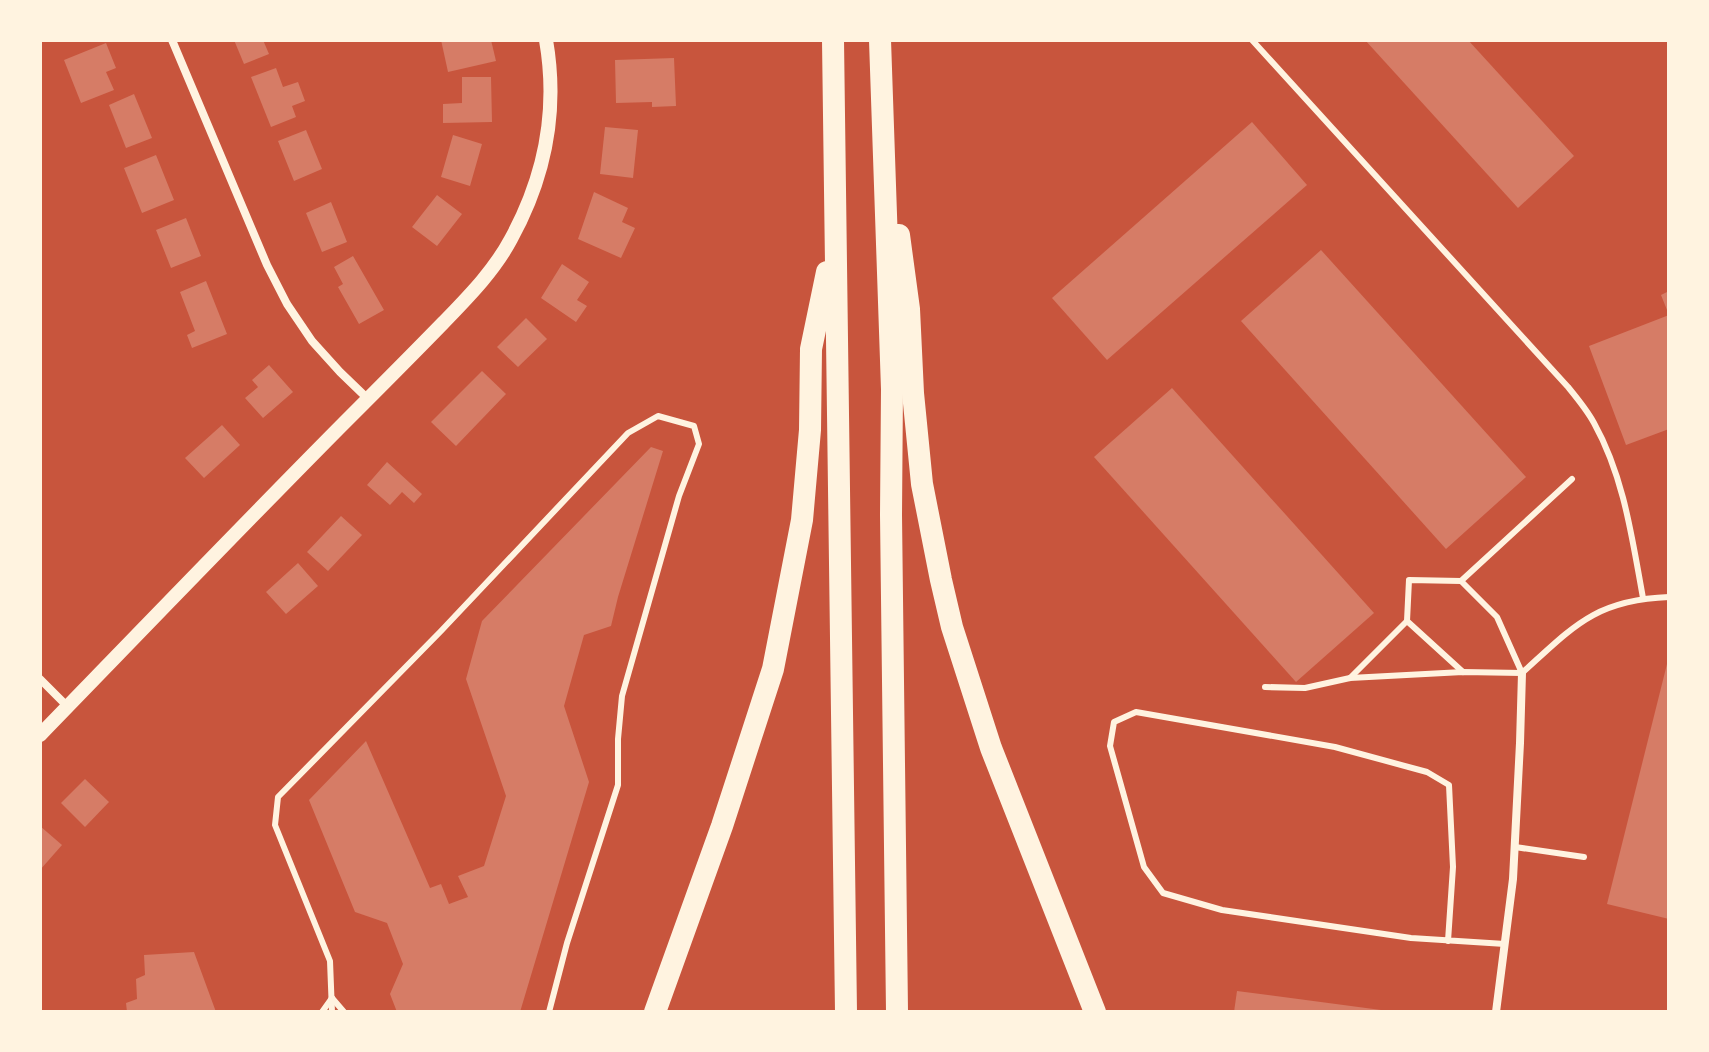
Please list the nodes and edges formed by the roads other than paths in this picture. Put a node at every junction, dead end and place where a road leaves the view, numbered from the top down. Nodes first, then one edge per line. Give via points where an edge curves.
1 (172, 40) edge
2 (546, 40) edge
3 (833, 40) edge
4 (880, 40) edge
5 (1252, 40) edge
6 (882, 113) junction
7 (835, 232) junction
8 (368, 399) junction
9 (1572, 479) dead end
10 (1461, 581) junction
11 (1669, 597) edge
12 (1643, 598) junction
13 (1407, 621) junction
14 (1463, 672) junction
15 (1522, 673) junction
16 (1350, 678) junction
17 (40, 679) edge
18 (1265, 687) dead end
19 (68, 707) junction
20 (40, 735) edge
21 (1515, 847) junction
22 (1584, 857) dead end
23 (1448, 941) junction
24 (1505, 944) junction
25 (332, 998) junction
26 (322, 1012) edge
27 (332, 1012) edge
28 (344, 1012) edge
29 (549, 1012) edge
30 (655, 1012) edge
31 (846, 1012) edge
32 (897, 1012) edge
33 (1095, 1012) edge
34 (1496, 1012) edge

1 - 8 street via 287,304 312,341
2 - 8 street via 550,121 530,202 477,288
3 - 7 highway
4 - 6 highway
5 - 12 lane via 1568,387 1592,420 1621,489
6 - 32 highway via 892,389
6 - 33 highway via 909,309 922,484 944,596 991,748
7 - 30 highway via 811,349 802,520 773,669
7 - 31 highway
8 - 19 street
9 - 10 lane
10 - 13 lane via 1409,580
10 - 15 lane via 1497,617
11 - 12 lane
12 - 15 lane via 1585,618
13 - 14 lane
13 - 16 lane
14 - 15 lane
14 - 16 lane
15 - 21 street
16 - 18 lane via 1305,688
17 - 19 street
19 - 20 street
21 - 22 lane
21 - 24 street
23 - 23 lane via 1222,910 1163,893 1144,867 1110,746 1114,722 1136,712 1335,747 1427,772 1449,785 1453,867
23 - 24 lane
24 - 34 street
25 - 26 lane
25 - 27 lane
25 - 28 lane
25 - 29 lane via 330,961 275,825 278,797 628,433 658,416 694,426 699,444 622,696 618,785

